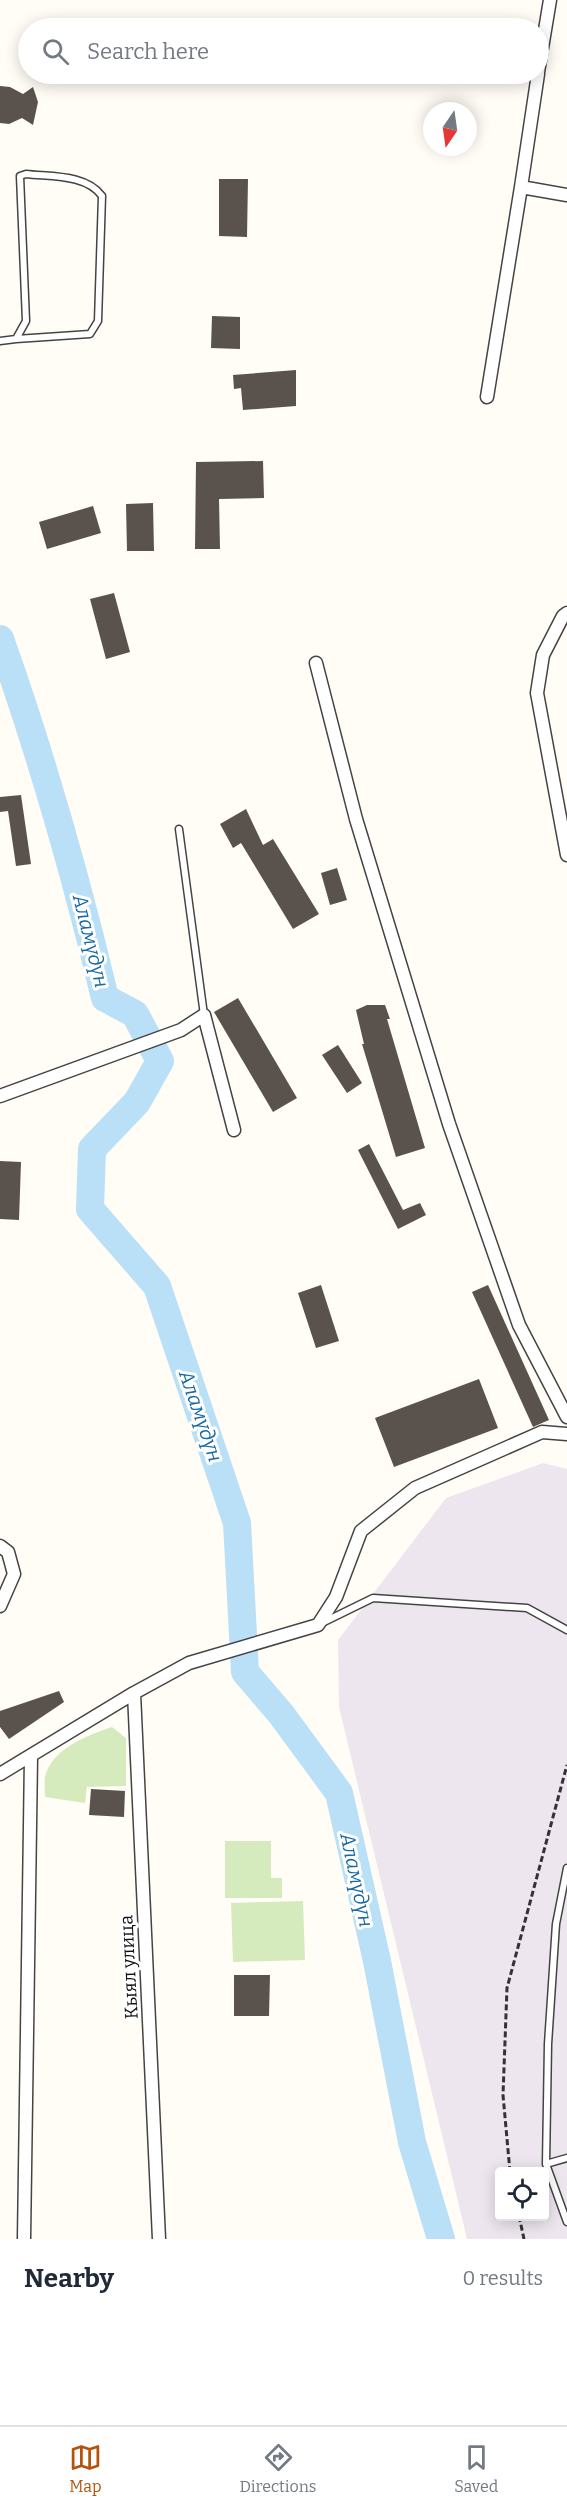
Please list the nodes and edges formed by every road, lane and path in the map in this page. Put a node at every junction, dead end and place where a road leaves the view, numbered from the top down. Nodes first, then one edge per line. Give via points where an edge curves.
1 (550, 0) edge
2 (547, 18) edge
3 (536, 84) edge
4 (521, 187) junction
5 (567, 195) edge
6 (16, 339) junction
7 (0, 341) edge
8 (487, 397) dead end
9 (567, 613) edge
10 (316, 663) dead end
11 (179, 829) dead end
12 (567, 855) edge
13 (204, 1015) junction
14 (0, 1096) edge
15 (234, 1130) dead end
16 (567, 1417) edge
17 (567, 1434) edge
18 (0, 1546) edge
19 (0, 1606) edge
20 (318, 1624) junction
21 (567, 1630) edge
22 (134, 1692) junction
23 (31, 1757) junction
24 (567, 1765) edge
25 (0, 1774) edge
26 (567, 1868) edge
27 (567, 2158) edge
28 (546, 2164) junction
29 (509, 2167) edge
30 (520, 2221) edge
31 (567, 2222) edge
32 (24, 2239) edge
33 (159, 2239) edge
34 (524, 2239) edge

1 - 2 street
3 - 4 street
4 - 5 street
4 - 8 street
6 - 6 lane via 26,321 20,176 84,181 95,186 102,196 98,321 90,334
6 - 7 lane
9 - 12 street via 543,655 537,693
10 - 16 street via 356,819 449,1124 519,1325
11 - 13 lane
13 - 14 street via 181,1030
13 - 15 street
17 - 20 street via 542,1432 415,1488 361,1532 336,1596
18 - 19 street via 8,1552 14,1574
20 - 21 lane via 373,1598 527,1608
20 - 22 street via 189,1663
22 - 23 street
22 - 33 street, Кыял улица
23 - 25 street
23 - 32 street
24 - 29 path via 507,1988 502,2095
26 - 28 lane via 556,1924
27 - 28 lane
28 - 31 lane
30 - 34 path

